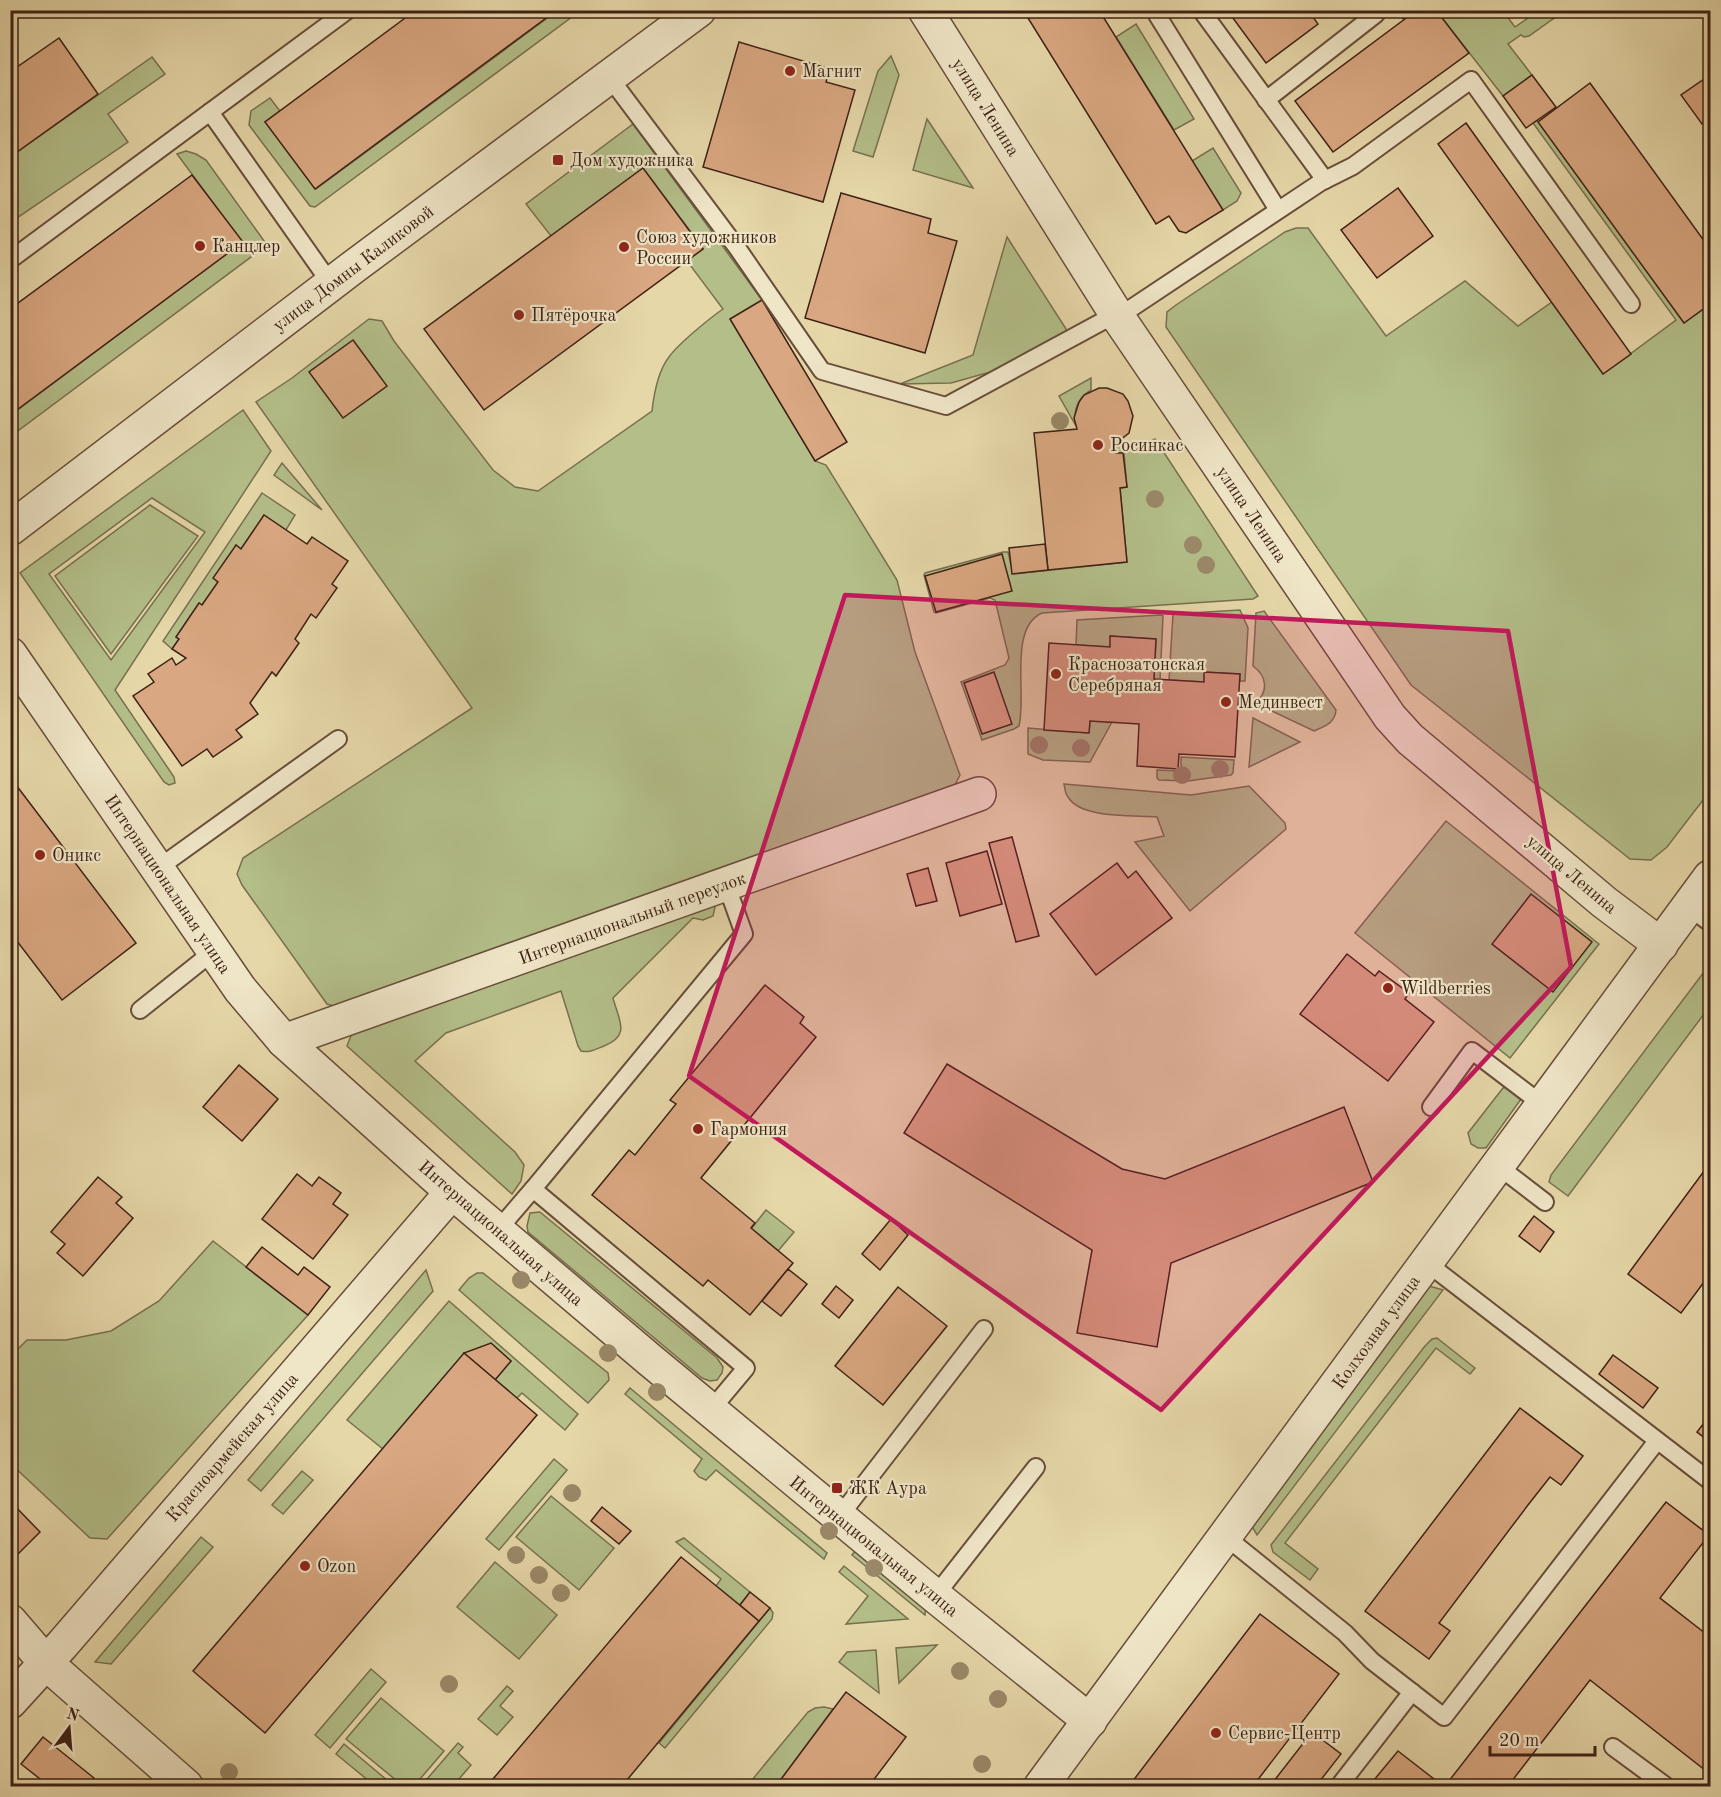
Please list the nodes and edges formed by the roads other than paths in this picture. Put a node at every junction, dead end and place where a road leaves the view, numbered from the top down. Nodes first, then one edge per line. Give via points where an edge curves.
1 (348, 10) edge
2 (699, 10) edge
3 (925, 10) edge
4 (1154, 10) edge
5 (1201, 10) edge
6 (1373, 10) edge
7 (610, 78) junction
8 (1266, 100) junction
9 (210, 112) junction
10 (1324, 180) junction
11 (1278, 210) junction
12 (10, 260) edge
13 (331, 284) junction
14 (1630, 304) dead end
15 (1117, 315) junction
16 (10, 530) edge
17 (10, 654) edge
18 (338, 739) dead end
19 (979, 794) dead end
20 (158, 868) junction
21 (1710, 877) edge
22 (726, 884) junction
23 (1700, 915) edge
24 (1661, 945) junction
25 (214, 951) junction
26 (140, 1010) dead end
27 (284, 1041) junction
28 (1543, 1105) junction
29 (1431, 1107) dead end
30 (1498, 1166) junction
31 (533, 1189) junction
32 (452, 1192) junction
33 (1545, 1202) dead end
34 (497, 1231) junction
35 (1427, 1263) junction
36 (984, 1329) dead end
37 (710, 1411) junction
38 (1656, 1441) junction
39 (1036, 1467) dead end
40 (1710, 1481) edge
41 (839, 1517) junction
42 (1226, 1537) junction
43 (935, 1596) junction
44 (10, 1621) edge
45 (46, 1663) junction
46 (1412, 1692) junction
47 (10, 1702) edge
48 (1090, 1721) junction
49 (1613, 1747) dead end
50 (186, 1786) edge
51 (1041, 1786) edge
52 (1339, 1786) edge
53 (1666, 1786) edge

1 - 9 lane
2 - 7 street, улица Домны Каликовой
3 - 15 street, улица Ленина
4 - 11 lane
5 - 8 lane
6 - 8 lane via 1376,14
7 - 13 street, улица Домны Каликовой
7 - 15 lane via 738,249 822,371 946,406
8 - 10 lane
9 - 12 lane
9 - 13 lane
10 - 11 lane
10 - 14 lane via 1353,166 1471,80
11 - 15 lane
13 - 16 street, улица Домны Каликовой
15 - 24 street, улица Ленина via 1400,729 1604,902
17 - 20 street, Интернациональная улица
18 - 20 lane
19 - 22 street, Интернациональный переулок
20 - 25 street, Интернациональная улица
21 - 23 street, Колхозная улица
22 - 27 street, Интернациональный переулок
22 - 31 lane via 744,934
23 - 24 street, Колхозная улица
24 - 28 street, Колхозная улица
25 - 26 lane
25 - 27 street, Интернациональная улица
27 - 32 street, Интернациональная улица
28 - 29 lane via 1472,1051
28 - 30 street, Колхозная улица
30 - 33 lane
30 - 35 street, Колхозная улица
31 - 34 lane
31 - 37 lane via 746,1368
32 - 34 street, Интернациональная улица
32 - 45 street, Красноармейская улица
34 - 37 street, Интернациональная улица
35 - 38 lane
35 - 42 street, Колхозная улица
36 - 41 lane
37 - 41 street, Интернациональная улица
38 - 40 lane
38 - 46 lane via 1444,1717
39 - 43 lane
41 - 43 street, Интернациональная улица
42 - 46 lane
42 - 48 street, Колхозная улица
43 - 48 street, Интернациональная улица
44 - 45 street
45 - 47 street, Красноармейская улица
45 - 50 street
46 - 52 lane
48 - 51 street, Колхозная улица
49 - 53 lane

